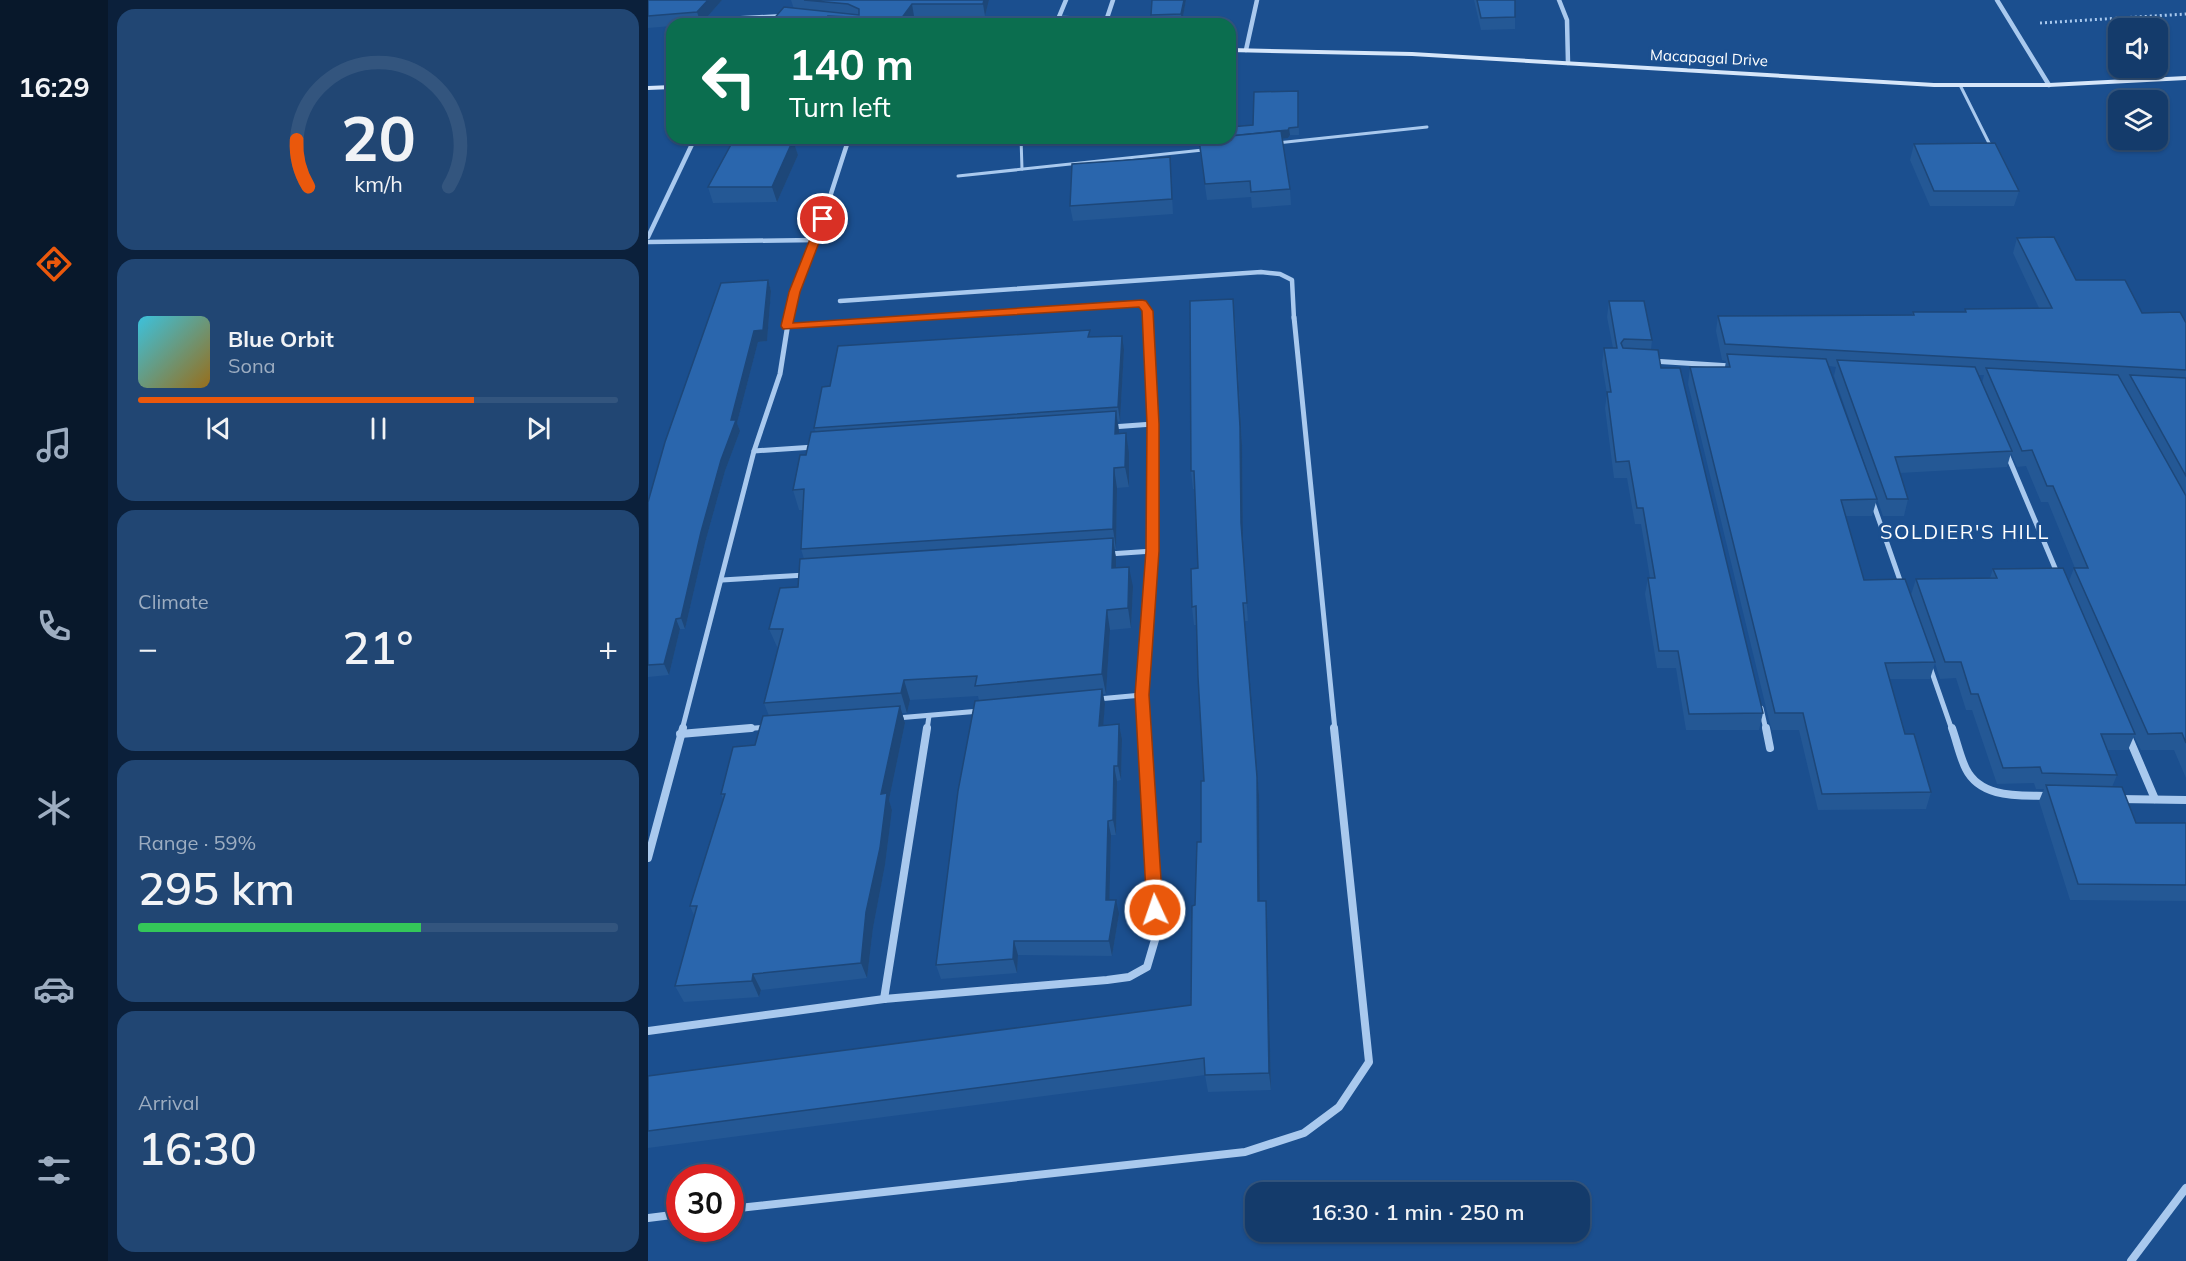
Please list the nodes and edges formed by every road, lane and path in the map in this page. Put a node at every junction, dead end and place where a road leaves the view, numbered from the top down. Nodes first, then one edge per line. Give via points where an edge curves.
1 (1066, 0) edge
2 (1113, 0) edge
3 (1257, 0) edge
4 (1559, 0) edge
5 (1997, 0) edge
6 (2186, 14) edge
7 (788, 16) edge
8 (747, 18) edge
9 (1058, 18) edge
10 (1106, 18) edge
11 (2012, 24) junction
12 (1236, 50) edge
13 (1246, 50) junction
14 (1568, 63) junction
15 (2186, 78) edge
16 (1960, 85) junction
17 (2049, 85) junction
18 (666, 87) edge
19 (648, 88) edge
20 (1427, 127) dead end
21 (1272, 143) edge
22 (692, 144) edge
23 (847, 144) edge
24 (1021, 144) edge
25 (1213, 149) edge
26 (1995, 156) edge
27 (1022, 169) junction
28 (958, 176) dead end
29 (648, 239) edge
30 (816, 240) junction
31 (840, 301) dead end
32 (787, 326) junction
33 (1646, 361) edge
34 (1677, 363) junction
35 (1735, 366) edge
36 (1680, 374) edge
37 (1153, 424) junction
38 (1106, 428) edge
39 (2002, 444) edge
40 (825, 446) edge
41 (754, 451) junction
42 (1869, 493) edge
43 (1153, 551) junction
44 (1105, 554) edge
45 (818, 574) edge
46 (722, 580) junction
47 (2062, 584) edge
48 (1904, 592) edge
49 (1927, 658) edge
50 (1142, 695) junction
51 (1094, 699) edge
52 (1760, 703) edge
53 (988, 710) edge
54 (929, 716) junction
55 (894, 719) edge
56 (775, 727) edge
57 (680, 734) junction
58 (2127, 735) edge
59 (1770, 748) dead end
60 (2052, 796) edge
61 (2115, 799) edge
62 (2155, 800) junction
63 (2186, 800) edge
64 (648, 858) edge
65 (884, 999) junction
66 (648, 1031) edge
67 (2186, 1188) edge
68 (744, 1207) edge
69 (666, 1216) edge
70 (648, 1218) edge
71 (2131, 1261) edge

1 - 9 street
2 - 10 street
3 - 13 street
4 - 14 street via 1567,20
5 - 11 street
6 - 11 path
7 - 8 street
11 - 17 street
12 - 13 main road, Macapagal Drive
13 - 14 main road, Macapagal Drive
14 - 16 main road, Macapagal Drive
15 - 17 main road, Macapagal Drive
16 - 17 main road, Macapagal Drive
16 - 26 lane
18 - 19 main road
20 - 21 lane
22 - 29 street
23 - 30 street
24 - 27 lane
25 - 27 lane
27 - 28 lane
29 - 30 street
30 - 32 street via 795,292
31 - 68 street via 1261,272 1292,280 1294,348 1369,1062 1340,1107 1304,1133 1245,1152
32 - 37 street via 1142,304 1147,311
32 - 41 street via 780,375
33 - 34 street
34 - 35 street
34 - 36 street
37 - 38 street
37 - 43 street
39 - 47 street
40 - 41 street
41 - 46 street
42 - 48 street
43 - 44 street
43 - 50 street
45 - 46 street
46 - 57 street
49 - 60 street via 1967,771 1998,794
50 - 51 street
50 - 65 street via 1157,933 1147,967 1129,977 1107,980
52 - 59 street
53 - 54 street
54 - 55 street
54 - 65 street
56 - 57 street
57 - 64 street
58 - 62 street
61 - 62 street
62 - 63 street
65 - 66 street
67 - 71 street
69 - 70 street

